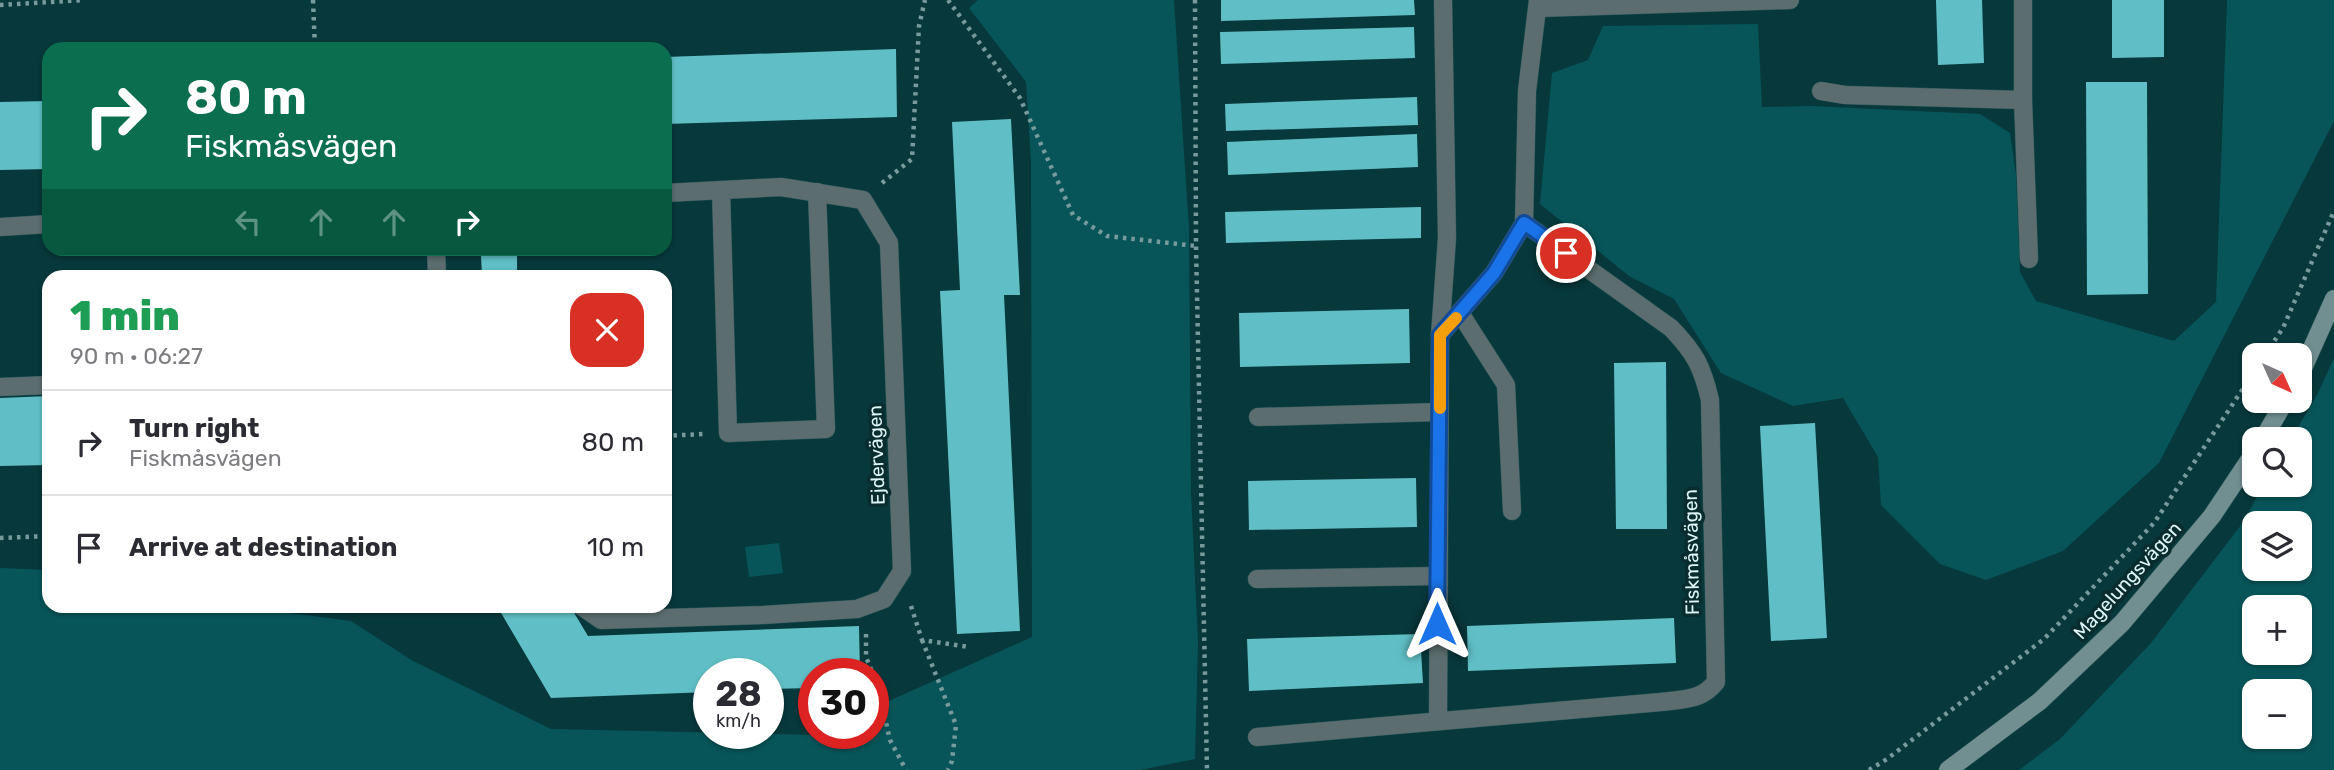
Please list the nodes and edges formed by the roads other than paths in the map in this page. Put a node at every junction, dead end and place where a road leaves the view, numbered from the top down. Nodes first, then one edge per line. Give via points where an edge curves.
1 (1443, 0) edge
2 (1730, 0) edge
3 (1790, 0) edge
4 (2023, 0) edge
5 (1538, 4) edge
6 (1821, 91) dead end
7 (2023, 100) junction
8 (721, 190) junction
9 (672, 192) edge
10 (817, 192) junction
11 (1524, 223) junction
12 (42, 224) edge
13 (0, 227) edge
14 (2029, 259) dead end
15 (2334, 299) edge
16 (1460, 313) junction
17 (1440, 335) junction
18 (2312, 348) edge
19 (42, 385) edge
20 (0, 387) edge
21 (1440, 412) junction
22 (1258, 417) dead end
23 (2242, 471) edge
24 (1512, 510) dead end
25 (1437, 576) junction
26 (1257, 579) dead end
27 (591, 613) edge
28 (1438, 721) junction
29 (1257, 737) dead end
30 (1948, 770) edge

1 - 17 street via 1447,238
2 - 3 street
2 - 5 street
4 - 7 street
5 - 11 street via 1527,91
6 - 7 street
7 - 14 street
8 - 9 street
8 - 10 street via 781,187
8 - 10 street via 728,433 826,429
10 - 27 street, Ejdervägen via 863,200 889,243 902,571 875,602 857,609 601,620
11 - 16 street via 1494,273
11 - 28 street, Fiskmåsvägen via 1671,328 1703,371 1710,400 1716,682 1696,698
12 - 13 street
15 - 18 main road
16 - 17 street
16 - 24 street via 1506,385
17 - 21 street
19 - 20 street
21 - 22 street
21 - 25 street
23 - 30 main road, Magelungsvägen via 2212,516 2122,623 2039,701
25 - 26 street
25 - 28 street
28 - 29 street, Fiskmåsvägen

